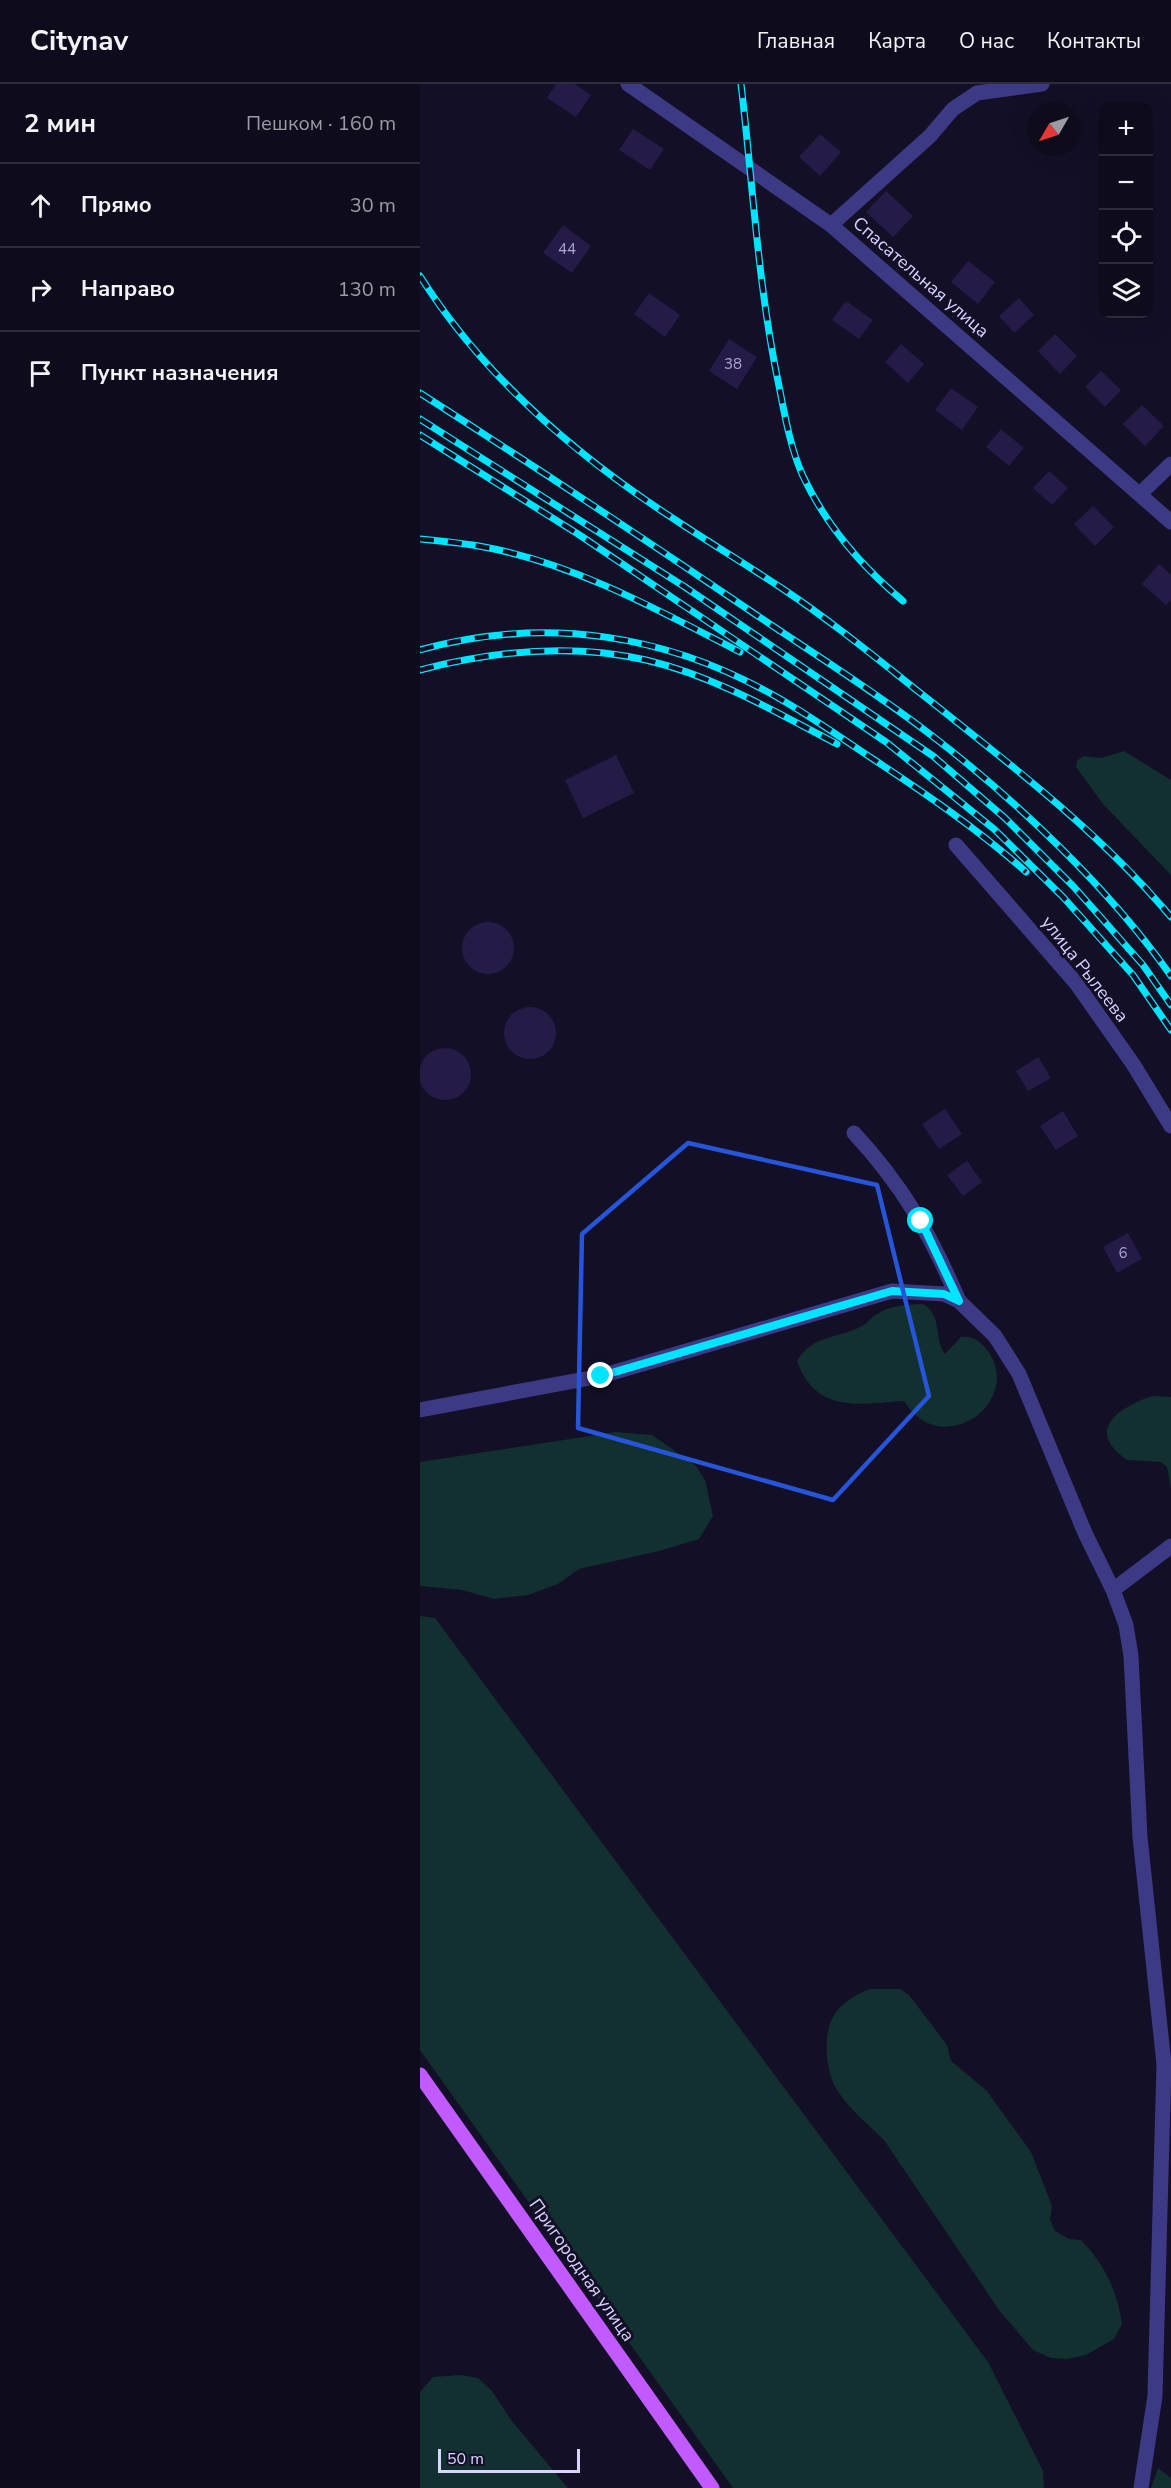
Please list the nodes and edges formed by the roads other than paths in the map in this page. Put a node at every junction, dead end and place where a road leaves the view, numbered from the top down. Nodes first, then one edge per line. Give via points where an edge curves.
1 (628, 84) edge
2 (1042, 84) edge
3 (831, 225) junction
4 (1171, 464) edge
5 (1140, 494) junction
6 (1171, 522) edge
7 (956, 845) dead end
8 (1171, 1126) edge
9 (854, 1133) dead end
10 (959, 1301) junction
11 (420, 1410) edge
12 (1171, 1545) edge
13 (1113, 1590) junction
14 (420, 2075) edge
15 (712, 2488) edge
16 (1141, 2488) edge

1 - 3 street, Спасательная улица
2 - 3 street via 977,93 953,109 930,136
3 - 5 street, Спасательная улица
4 - 5 street
5 - 6 street, Спасательная улица
7 - 8 street, улица Рылеева via 1076,983
9 - 10 street via 887,1168 921,1221
10 - 11 street via 944,1294 892,1291 601,1376
10 - 13 street via 995,1336 1019,1374
12 - 13 street
13 - 16 street via 1126,1625 1131,1656 1140,1837 1164,2064 1155,2396
14 - 15 main road, Пригородная улица

